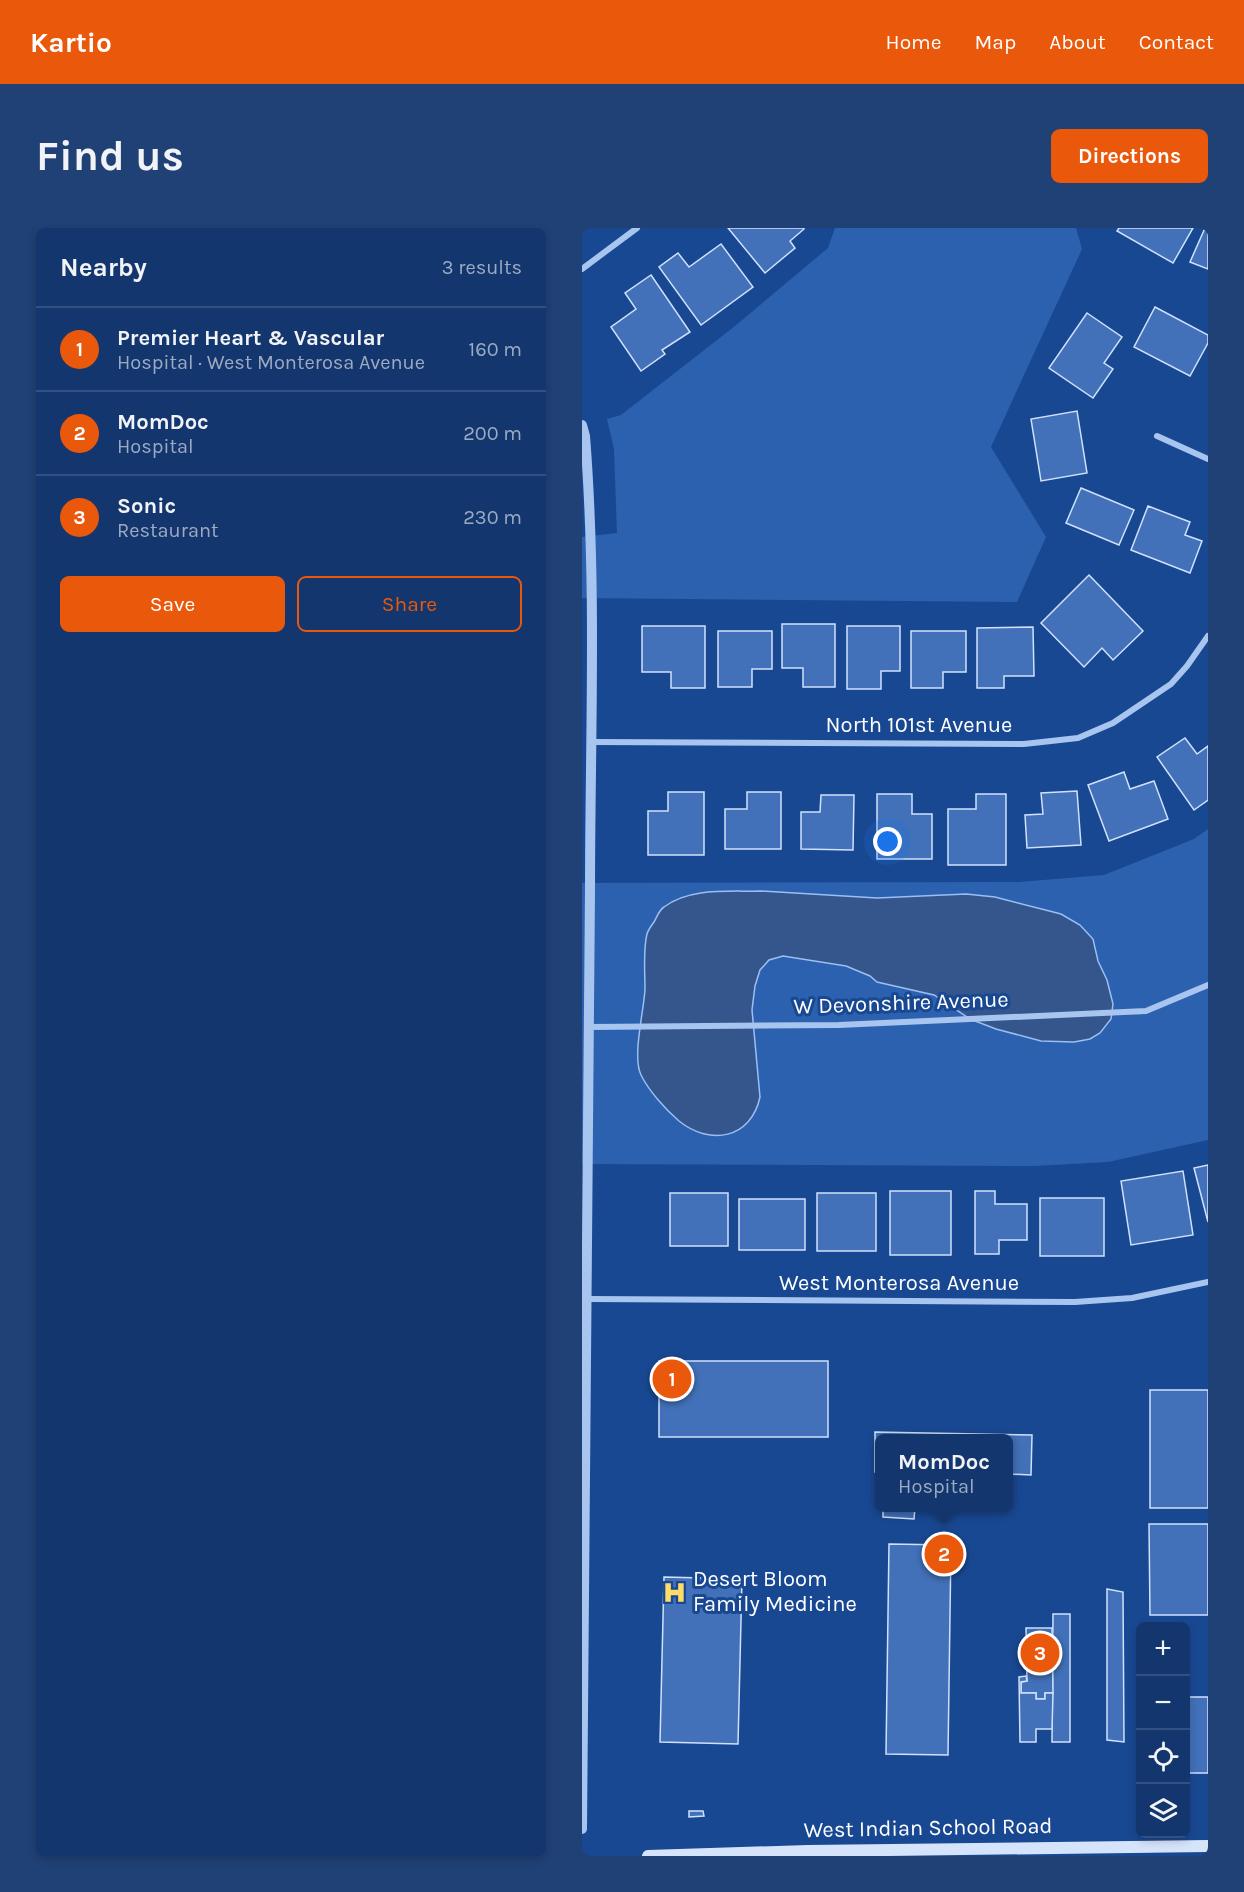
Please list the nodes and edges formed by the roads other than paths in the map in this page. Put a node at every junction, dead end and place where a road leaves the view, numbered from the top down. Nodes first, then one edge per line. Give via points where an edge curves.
1 (637, 228) edge
2 (582, 269) edge
3 (582, 425) edge
4 (1157, 436) dead end
5 (1208, 459) edge
6 (1208, 636) edge
7 (592, 742) junction
8 (1208, 985) edge
9 (590, 1027) junction
10 (586, 1214) edge
11 (1208, 1282) edge
12 (588, 1299) junction
13 (584, 1436) edge
14 (582, 1829) edge
15 (1208, 1846) edge
16 (648, 1856) edge

1 - 2 street
3 - 7 street via 591,520
4 - 5 street
6 - 7 street, North 101st Avenue via 1171,684 1113,723 1078,738 1024,744
7 - 9 street
8 - 9 street, W Devonshire Avenue via 1146,1011 839,1025
9 - 10 street
10 - 12 street
11 - 12 street, West Monterosa Avenue via 1132,1298 1075,1302
12 - 13 street
13 - 14 street
15 - 16 main road, West Indian School Road

